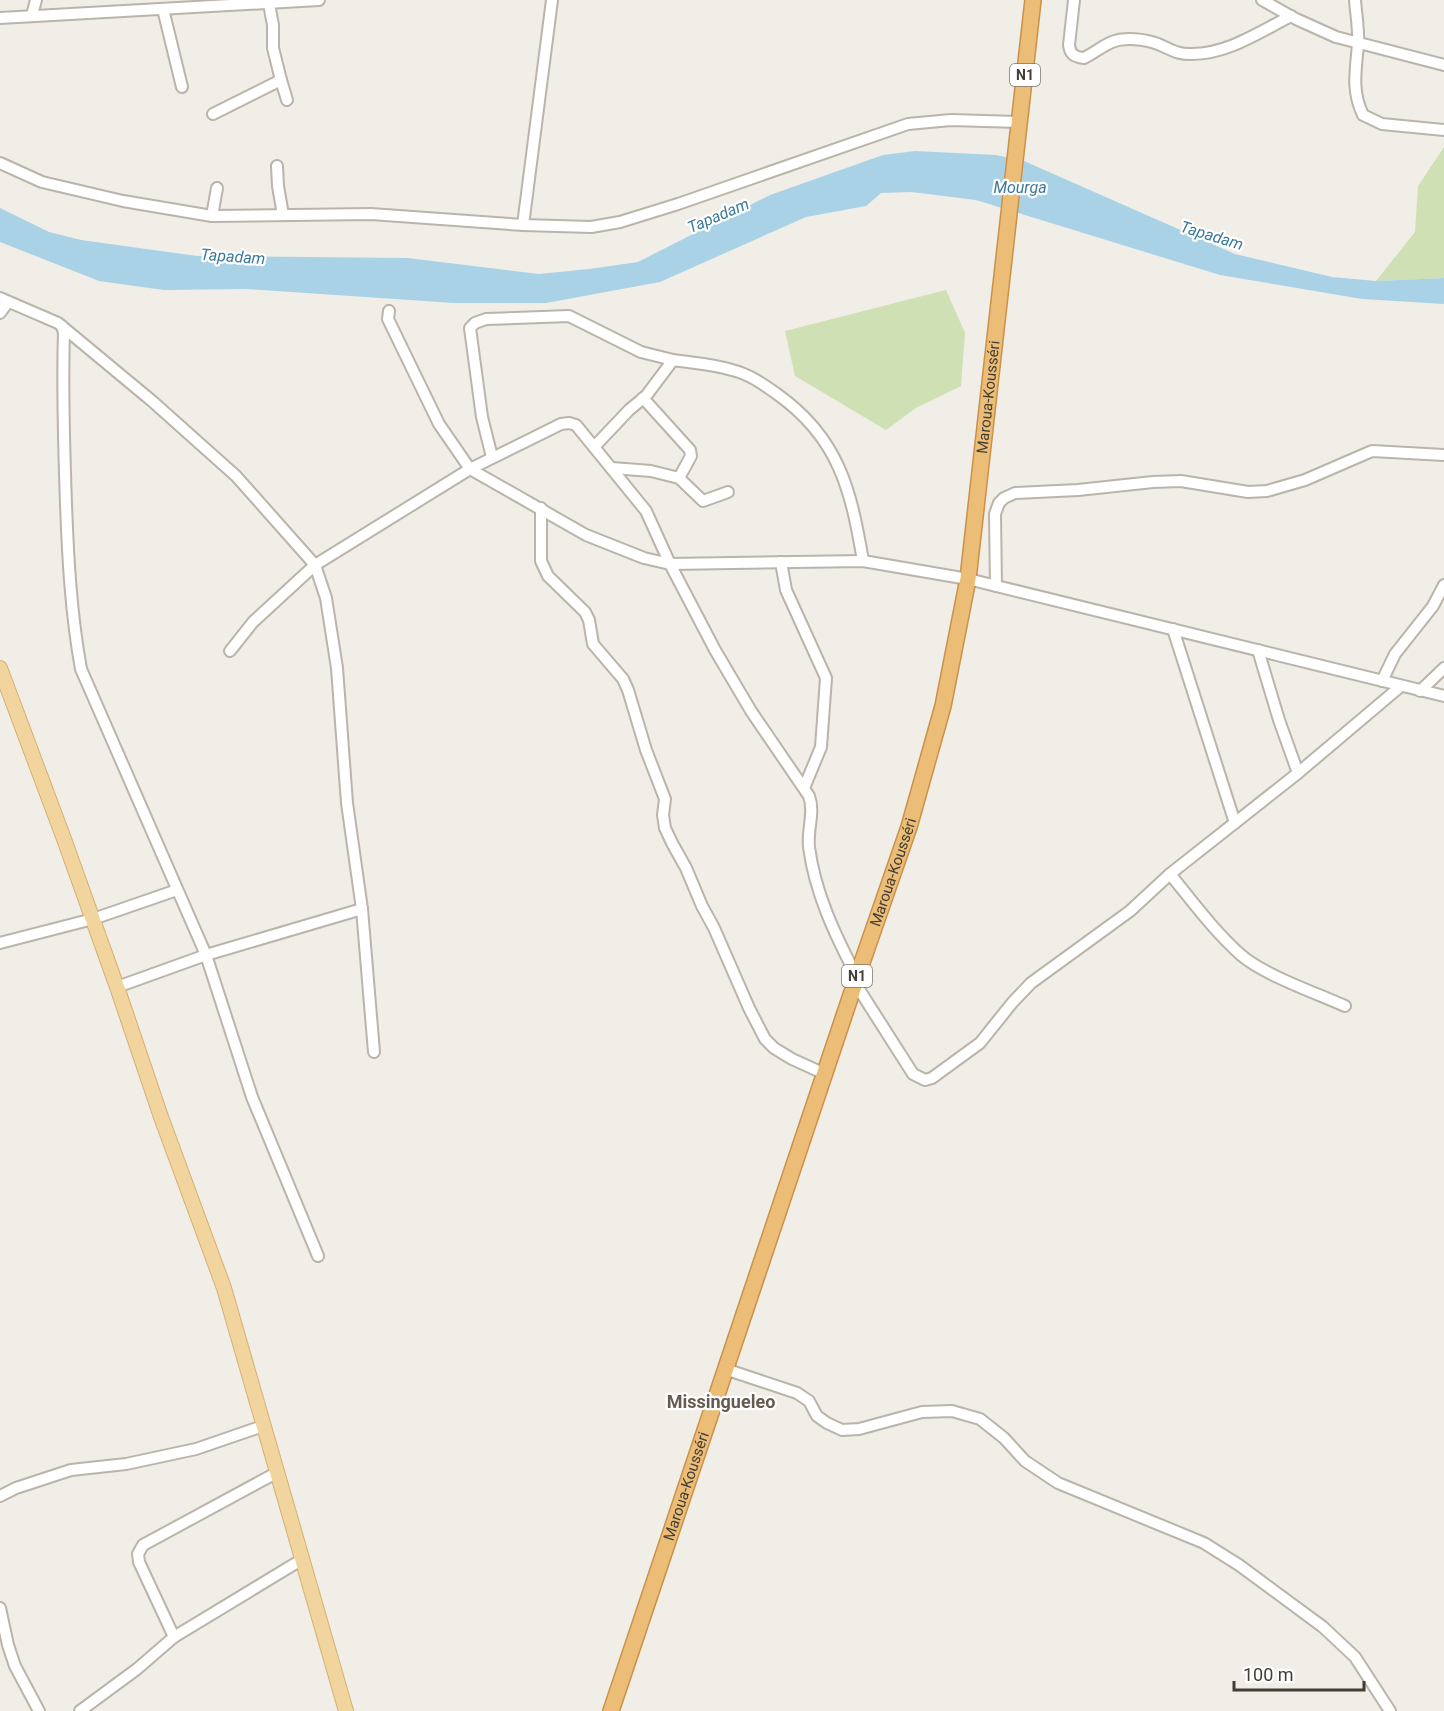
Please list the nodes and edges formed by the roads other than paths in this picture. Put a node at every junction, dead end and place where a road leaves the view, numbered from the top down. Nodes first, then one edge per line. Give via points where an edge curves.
1 (36, 0) edge
2 (319, 0) edge
3 (552, 0) edge
4 (1033, 0) edge
5 (1074, 0) edge
6 (1262, 0) edge
7 (1354, 0) edge
8 (295, 1) edge
9 (149, 4) edge
10 (269, 4) junction
11 (163, 9) junction
12 (32, 15) junction
13 (1291, 16) junction
14 (0, 18) edge
15 (1358, 43) junction
16 (1444, 64) edge
17 (281, 80) junction
18 (182, 87) dead end
19 (287, 100) dead end
20 (213, 114) dead end
21 (1020, 122) junction
22 (1444, 130) edge
23 (0, 163) edge
24 (277, 166) dead end
25 (218, 188) dead end
26 (283, 215) junction
27 (212, 216) junction
28 (523, 225) junction
29 (4, 300) edge
30 (389, 311) dead end
31 (0, 313) edge
32 (62, 326) junction
33 (673, 360) junction
34 (643, 398) junction
35 (595, 446) junction
36 (1444, 455) edge
37 (492, 457) junction
38 (612, 468) junction
39 (470, 470) junction
40 (679, 478) junction
41 (728, 492) dead end
42 (541, 508) junction
43 (863, 561) junction
44 (781, 562) junction
45 (670, 564) junction
46 (315, 565) junction
47 (968, 579) junction
48 (1444, 585) edge
49 (996, 586) junction
50 (1173, 629) junction
51 (1258, 650) junction
52 (230, 651) dead end
53 (0, 668) edge
54 (1444, 668) edge
55 (1382, 681) junction
56 (1401, 686) junction
57 (1420, 691) junction
58 (1444, 696) edge
59 (1298, 773) junction
60 (804, 788) junction
61 (1235, 823) junction
62 (1170, 874) junction
63 (177, 890) junction
64 (362, 909) junction
65 (93, 919) junction
66 (0, 943) edge
67 (206, 955) junction
68 (856, 980) junction
69 (117, 987) junction
70 (1345, 1006) dead end
71 (374, 1052) dead end
72 (825, 1074) junction
73 (318, 1256) dead end
74 (725, 1369) junction
75 (263, 1426) junction
76 (276, 1473) junction
77 (0, 1496) edge
78 (301, 1560) junction
79 (0, 1608) edge
80 (174, 1637) junction
81 (39, 1711) edge
82 (80, 1711) edge
83 (346, 1711) edge
84 (611, 1711) edge
85 (1390, 1711) edge

1 - 12 street
2 - 8 street
3 - 28 street
4 - 21 highway, Maroua-Kousséri / N1
5 - 13 street via 1070,51 1084,58 1112,42 1126,39 1150,41 1176,54 1219,50
6 - 13 street
7 - 15 street
8 - 10 street
9 - 11 street
9 - 12 street
10 - 11 street
10 - 17 street
11 - 18 street
12 - 14 street
13 - 15 street
15 - 16 street
15 - 22 street via 1354,65 1358,105 1363,115 1382,123
17 - 19 street
17 - 20 street
21 - 28 street via 951,120 908,124 620,222 591,226
21 - 47 highway, Maroua-Kousséri / N1
23 - 27 street via 42,182
24 - 26 street
25 - 27 street
26 - 27 street
26 - 28 street via 371,214
29 - 31 street
29 - 32 street
30 - 39 street via 388,319 439,424
32 - 46 street via 236,476
32 - 63 street via 69,567 81,669
33 - 34 street
33 - 37 street via 641,352 569,316 486,319 475,323 470,328 473,354
33 - 43 street via 734,370 753,378 806,418 824,441 843,477 854,508
34 - 35 street
34 - 40 street via 690,450 691,456
35 - 37 street via 581,429 569,423
35 - 38 street
36 - 49 street via 1372,451 1305,480 1248,492 1181,481 1015,493 999,503 995,514
37 - 39 street
38 - 40 street
38 - 45 street via 646,511
39 - 42 street
39 - 46 street
40 - 41 street via 702,501
42 - 45 street via 586,535
42 - 72 street via 541,561 548,576 585,612 593,644 625,684 665,799 665,828 687,868 748,1008 774,1048
43 - 44 street
43 - 47 street
44 - 45 street
44 - 60 street via 786,590 826,678 821,747
45 - 60 street via 751,711
46 - 52 street via 253,622
46 - 64 street via 326,598 337,668 347,803
47 - 49 street
47 - 68 highway, Maroua-Kousséri / N1 via 943,706 909,827
48 - 55 street via 1433,606 1395,654
49 - 50 street
50 - 51 street
50 - 61 street
51 - 55 street
51 - 59 street
53 - 65 main road
54 - 57 street
55 - 56 street
56 - 57 street
56 - 59 street
57 - 58 street
59 - 61 street
60 - 68 street via 811,801 808,845 817,887
61 - 62 street
62 - 68 street via 1130,911 1031,983 980,1043 932,1078 925,1080 913,1074
62 - 70 street via 1242,956
63 - 65 street
63 - 67 street
64 - 67 street
64 - 71 street
65 - 66 street
65 - 69 main road
67 - 69 street
67 - 73 street via 252,1097
68 - 72 highway, Maroua-Kousséri / N1
69 - 75 main road via 224,1288
72 - 74 highway, Maroua-Kousséri / N1
74 - 84 highway, Maroua-Kousséri / N1
74 - 85 street via 797,1392 817,1416 842,1430 922,1412 952,1411 980,1419 1025,1461 1058,1484 1204,1543 1239,1565 1323,1627 1355,1657
75 - 76 main road
75 - 77 street via 196,1449 126,1464 71,1470
76 - 78 main road
76 - 80 street via 140,1549 139,1563
78 - 80 street
78 - 83 main road
79 - 81 street via 15,1666
80 - 82 street

